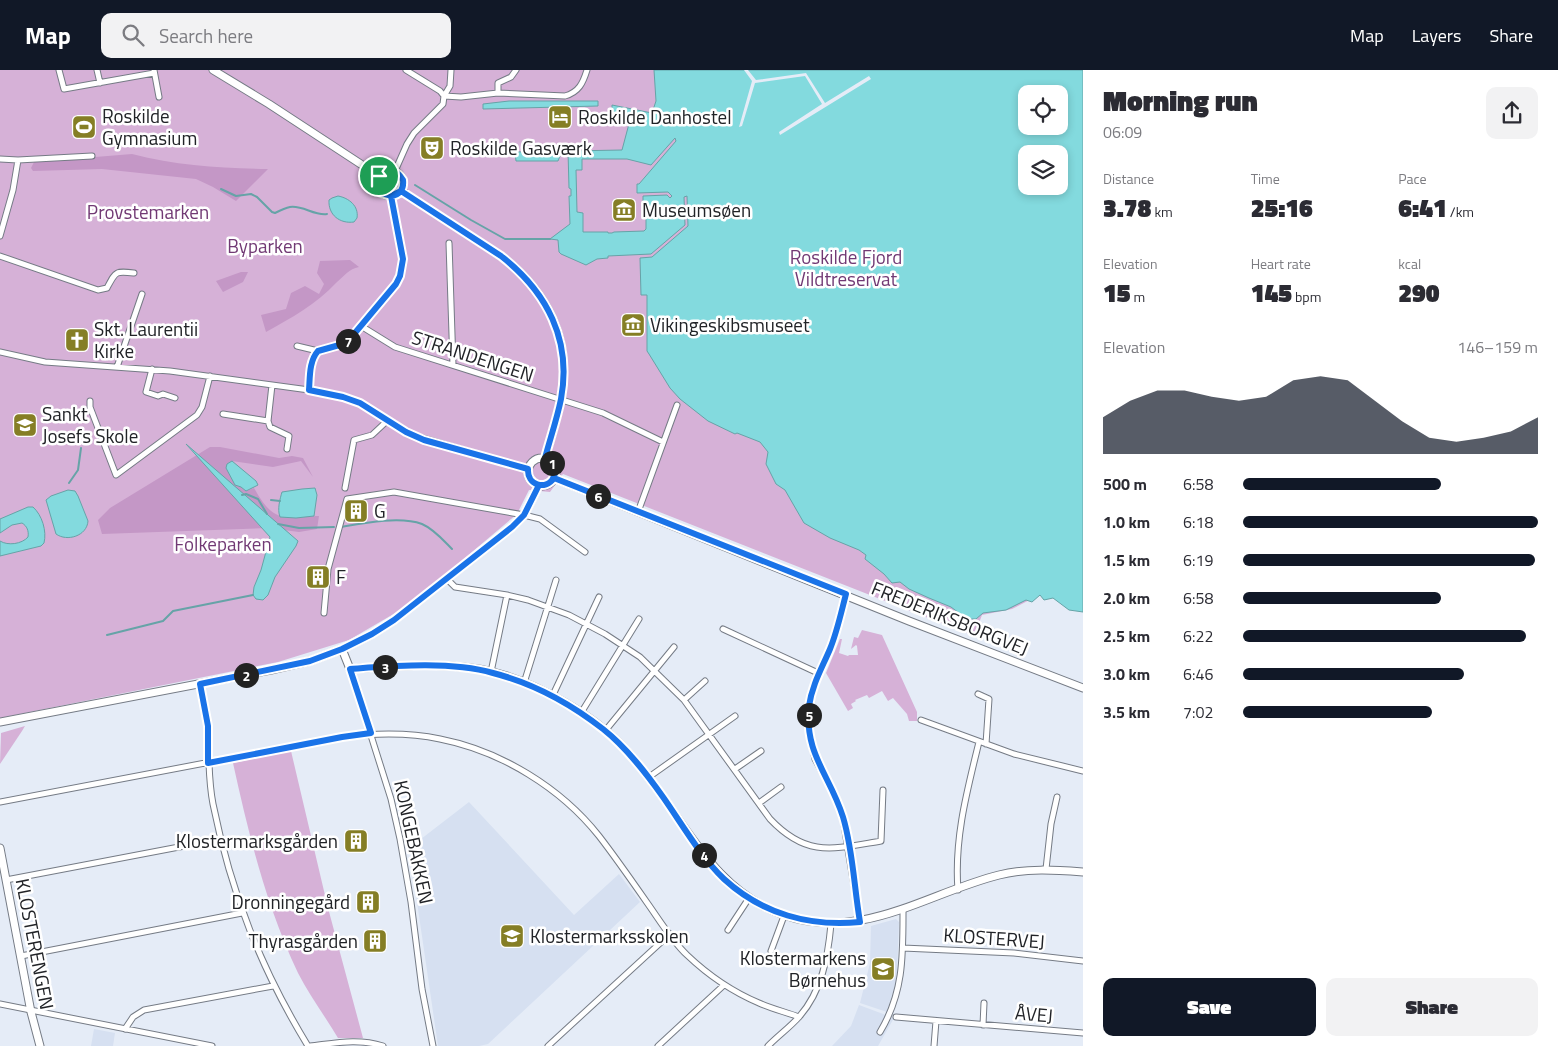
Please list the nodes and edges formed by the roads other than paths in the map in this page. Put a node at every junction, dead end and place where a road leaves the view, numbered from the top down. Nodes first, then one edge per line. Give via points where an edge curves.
1 (59, 70) edge
2 (97, 70) edge
3 (213, 70) edge
4 (406, 70) edge
5 (451, 70) edge
6 (516, 70) edge
7 (588, 70) edge
8 (154, 72) edge
9 (100, 83) junction
10 (498, 93) junction
11 (444, 96) junction
12 (159, 97) dead end
13 (92, 156) dead end
14 (0, 159) edge
15 (18, 160) junction
16 (395, 172) junction
17 (379, 176) junction
18 (401, 191) junction
19 (391, 196) junction
20 (0, 236) edge
21 (449, 244) dead end
22 (0, 256) edge
23 (134, 273) dead end
24 (142, 294) dead end
25 (361, 326) junction
26 (297, 346) dead end
27 (318, 351) junction
28 (0, 352) edge
29 (453, 365) junction
30 (117, 367) junction
31 (152, 369) junction
32 (210, 376) junction
33 (272, 385) junction
34 (309, 390) junction
35 (175, 398) dead end
36 (561, 400) junction
37 (90, 401) dead end
38 (677, 405) dead end
39 (222, 414) dead end
40 (387, 421) junction
41 (268, 422) junction
42 (663, 442) junction
43 (287, 449) dead end
44 (545, 458) junction
45 (528, 469) junction
46 (554, 478) junction
47 (539, 485) junction
48 (345, 488) dead end
49 (638, 512) junction
50 (524, 515) junction
51 (585, 552) dead end
52 (447, 579) junction
53 (556, 580) dead end
54 (846, 594) junction
55 (507, 595) junction
56 (599, 597) dead end
57 (548, 607) junction
58 (324, 613) dead end
59 (639, 619) dead end
60 (587, 624) junction
61 (723, 629) dead end
62 (622, 645) junction
63 (674, 647) dead end
64 (342, 649) junction
65 (350, 669) junction
66 (655, 670) junction
67 (491, 672) junction
68 (818, 673) junction
69 (705, 681) dead end
70 (524, 683) junction
71 (200, 684) junction
72 (1083, 688) edge
73 (978, 694) dead end
74 (552, 697) junction
75 (684, 700) junction
76 (581, 713) junction
77 (735, 716) dead end
78 (921, 720) dead end
79 (0, 722) edge
80 (605, 731) junction
81 (371, 733) junction
82 (709, 734) junction
83 (979, 742) junction
84 (986, 744) junction
85 (761, 750) dead end
86 (208, 763) junction
87 (734, 769) junction
88 (1083, 771) edge
89 (648, 777) junction
90 (781, 787) dead end
91 (883, 790) dead end
92 (1057, 797) dead end
93 (0, 802) edge
94 (759, 803) junction
95 (221, 839) junction
96 (848, 847) junction
97 (0, 848) edge
98 (1046, 869) junction
99 (1083, 872) edge
100 (6, 880) junction
101 (958, 890) junction
102 (749, 898) junction
103 (902, 910) junction
104 (242, 913) junction
105 (784, 916) junction
106 (860, 922) junction
107 (831, 924) junction
108 (728, 930) dead end
109 (670, 934) junction
110 (903, 948) junction
111 (771, 951) dead end
112 (21, 956) junction
113 (1083, 961) edge
114 (724, 985) junction
115 (273, 986) junction
116 (984, 1003) dead end
117 (0, 1004) edge
118 (32, 1012) junction
119 (799, 1017) junction
120 (896, 1018) dead end
121 (936, 1021) junction
122 (983, 1025) junction
123 (125, 1030) junction
124 (880, 1032) dead end
125 (1083, 1033) edge
126 (40, 1046) edge
127 (212, 1046) edge
128 (309, 1046) edge
129 (383, 1046) edge
130 (433, 1046) edge
131 (548, 1046) edge
132 (658, 1046) edge
133 (768, 1046) edge
134 (934, 1046) edge

1 - 9 street via 64,89
2 - 9 street
3 - 17 street
4 - 11 street
5 - 11 street via 450,86
6 - 10 street via 511,78 498,83
7 - 10 street via 580,88 565,96
8 - 9 street
8 - 12 street
10 - 11 street
11 - 16 street via 441,107 414,133
13 - 15 street
14 - 15 street
15 - 20 street
16 - 17 street via 386,171
16 - 18 street via 403,180
17 - 19 street via 379,190
18 - 19 street
18 - 36 street via 501,256 532,284 554,320 559,338 564,378
19 - 25 street via 402,269 396,284
21 - 29 street
22 - 23 street via 98,290 107,288 118,271
24 - 30 street
25 - 27 street via 343,344
25 - 29 street, STRANDENGEN via 395,347
26 - 27 street
27 - 34 street via 313,357
28 - 30 street via 45,362
29 - 36 street, STRANDENGEN
30 - 31 street
31 - 32 street
31 - 35 street via 146,392
32 - 33 street
32 - 37 street via 197,415 116,475
33 - 34 street
33 - 41 street
34 - 40 street via 360,403
36 - 42 street, STRANDENGEN via 603,413
36 - 44 street
38 - 42 street
39 - 41 street
40 - 45 street via 424,440
40 - 48 street via 372,435 354,440
41 - 43 street via 270,427 289,436
42 - 49 street
44 - 45 street via 536,459
44 - 46 street via 554,466
45 - 47 street via 531,481
46 - 47 street via 548,484
46 - 49 street, FREDERIKSBORGVEJ
47 - 50 street
49 - 54 street, FREDERIKSBORGVEJ
50 - 51 street via 540,519
50 - 52 street
50 - 58 street via 394,492 347,499 328,569
52 - 55 street via 455,587
52 - 64 street via 394,620
53 - 57 street
54 - 68 street via 833,642
54 - 72 street, FREDERIKSBORGVEJ
55 - 57 street
55 - 67 street
56 - 60 street
57 - 60 street
57 - 70 street
59 - 62 street
60 - 62 street
60 - 74 street
61 - 68 street
62 - 66 street
62 - 76 street
63 - 66 street
64 - 65 street, KONGEBAKKEN
64 - 71 street via 310,661
65 - 67 street via 441,666
65 - 81 street, KONGEBAKKEN
66 - 75 street
66 - 80 street
67 - 70 street
68 - 96 street via 809,708 810,740 837,800
69 - 75 street
70 - 74 street
71 - 79 street
71 - 86 street via 208,726
73 - 84 street via 989,699
74 - 76 street
75 - 82 street
76 - 80 street
77 - 82 street
78 - 83 street
80 - 89 street
81 - 86 street
81 - 109 street via 426,736 462,745 510,764 559,795 588,823
81 - 130 street, KONGEBAKKEN via 404,858
82 - 87 street
82 - 89 street
83 - 84 street
83 - 101 street via 959,836 956,860
84 - 88 street
85 - 87 street
86 - 93 street
86 - 95 street
87 - 94 street
89 - 102 street via 723,878
90 - 94 street
91 - 96 street via 881,842
92 - 98 street
94 - 96 street via 781,831 793,840 818,848
95 - 100 street
95 - 104 street
96 - 106 street
97 - 100 street, KLOSTERENGEN
98 - 99 street
98 - 101 street via 997,875
100 - 112 street, KLOSTERENGEN
101 - 103 street
102 - 105 street
102 - 108 street
103 - 106 street
103 - 110 street
104 - 112 street
104 - 115 street
105 - 107 street
105 - 111 street
106 - 107 street
107 - 119 street via 829,948 820,982
109 - 114 street via 686,954
109 - 131 street
110 - 113 street, KLOSTERVEJ via 1014,952
110 - 124 street via 898,991
112 - 118 street, KLOSTERENGEN
114 - 119 street via 760,1004
114 - 132 street
115 - 123 street via 144,1010 133,1017
115 - 128 street
116 - 122 street
117 - 118 street
118 - 123 street
118 - 126 street, KLOSTERENGEN
119 - 133 street
120 - 121 street, ÅVEJ
121 - 122 street, ÅVEJ
121 - 134 street
122 - 125 street, ÅVEJ
123 - 127 street
128 - 129 street via 344,1041

